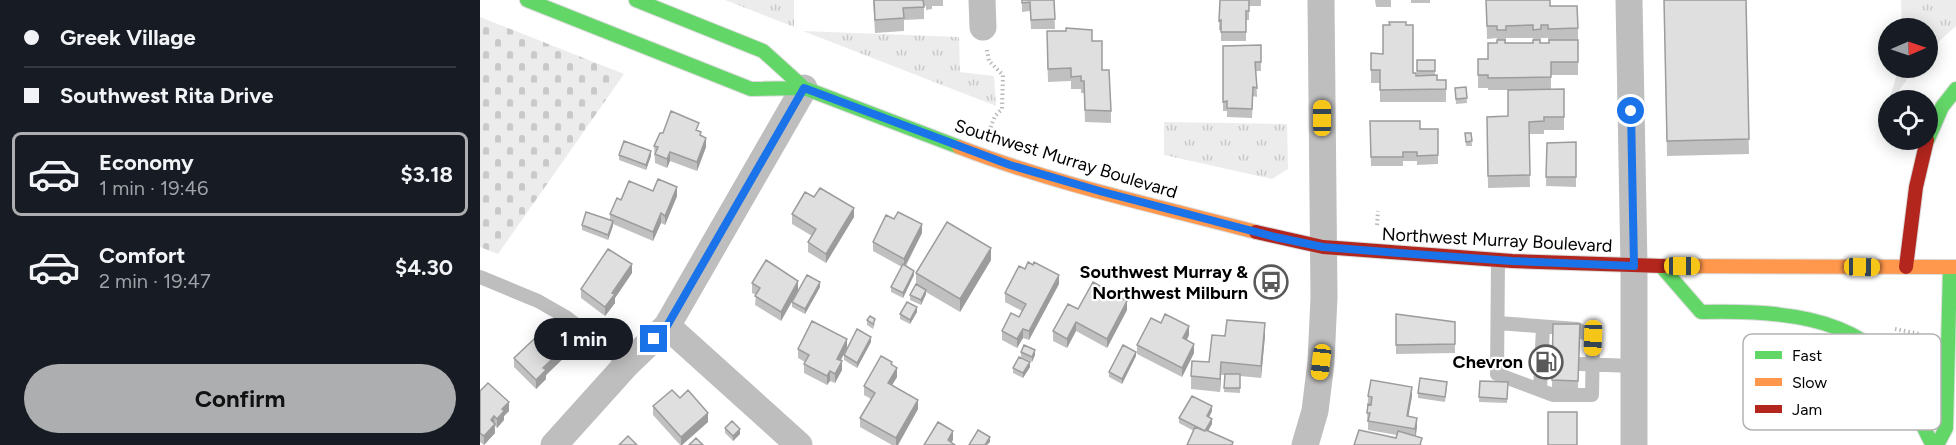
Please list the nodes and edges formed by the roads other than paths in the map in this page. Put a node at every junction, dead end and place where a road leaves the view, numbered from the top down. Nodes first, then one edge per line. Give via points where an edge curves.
1 (527, 0) edge
2 (636, 0) edge
3 (982, 0) edge
4 (1321, 0) edge
5 (1629, 0) edge
6 (983, 27) road end
7 (804, 88) junction
8 (1956, 89) edge
9 (1938, 116) edge
10 (1924, 150) edge
11 (1323, 247) junction
12 (1498, 260) junction
13 (1634, 266) junction
14 (1661, 266) junction
15 (1906, 267) junction
16 (1953, 267) edge
17 (480, 277) edge
18 (1498, 323) junction
19 (667, 326) junction
20 (1543, 327) junction
21 (1847, 334) edge
22 (627, 364) junction
23 (1586, 364) junction
24 (1633, 366) junction
25 (1539, 390) junction
26 (1924, 430) edge
27 (554, 445) edge
28 (800, 445) edge
29 (1305, 445) edge
30 (1634, 445) edge
31 (1935, 445) edge

1 - 7 main road, Southwest Murray Boulevard via 751,89
2 - 7 main road, Southwest Murray Boulevard via 763,51
3 - 6 street
4 - 11 street
5 - 13 street
7 - 11 main road, Southwest Murray Boulevard via 979,154 1115,195
7 - 19 street
8 - 9 main road
10 - 15 main road
11 - 12 main road, Northwest Murray Boulevard
11 - 29 street via 1321,362 1315,411
12 - 13 main road, Northwest Murray Boulevard
12 - 18 lane
13 - 14 main road, Northwest Murray Boulevard
13 - 24 street
14 - 15 main road, Northwest Murray Boulevard
14 - 21 main road via 1701,312 1775,313 1822,323
15 - 16 main road, Northwest Murray Boulevard
16 - 31 main road via 1946,428
17 - 22 lane via 566,317
18 - 20 lane
18 - 25 lane via 1497,374
19 - 22 street
19 - 28 street
20 - 23 lane via 1577,329 1593,338
20 - 25 lane via 1547,361
22 - 27 street
23 - 24 lane
23 - 25 lane via 1592,395 1553,396
24 - 30 street
26 - 31 main road

